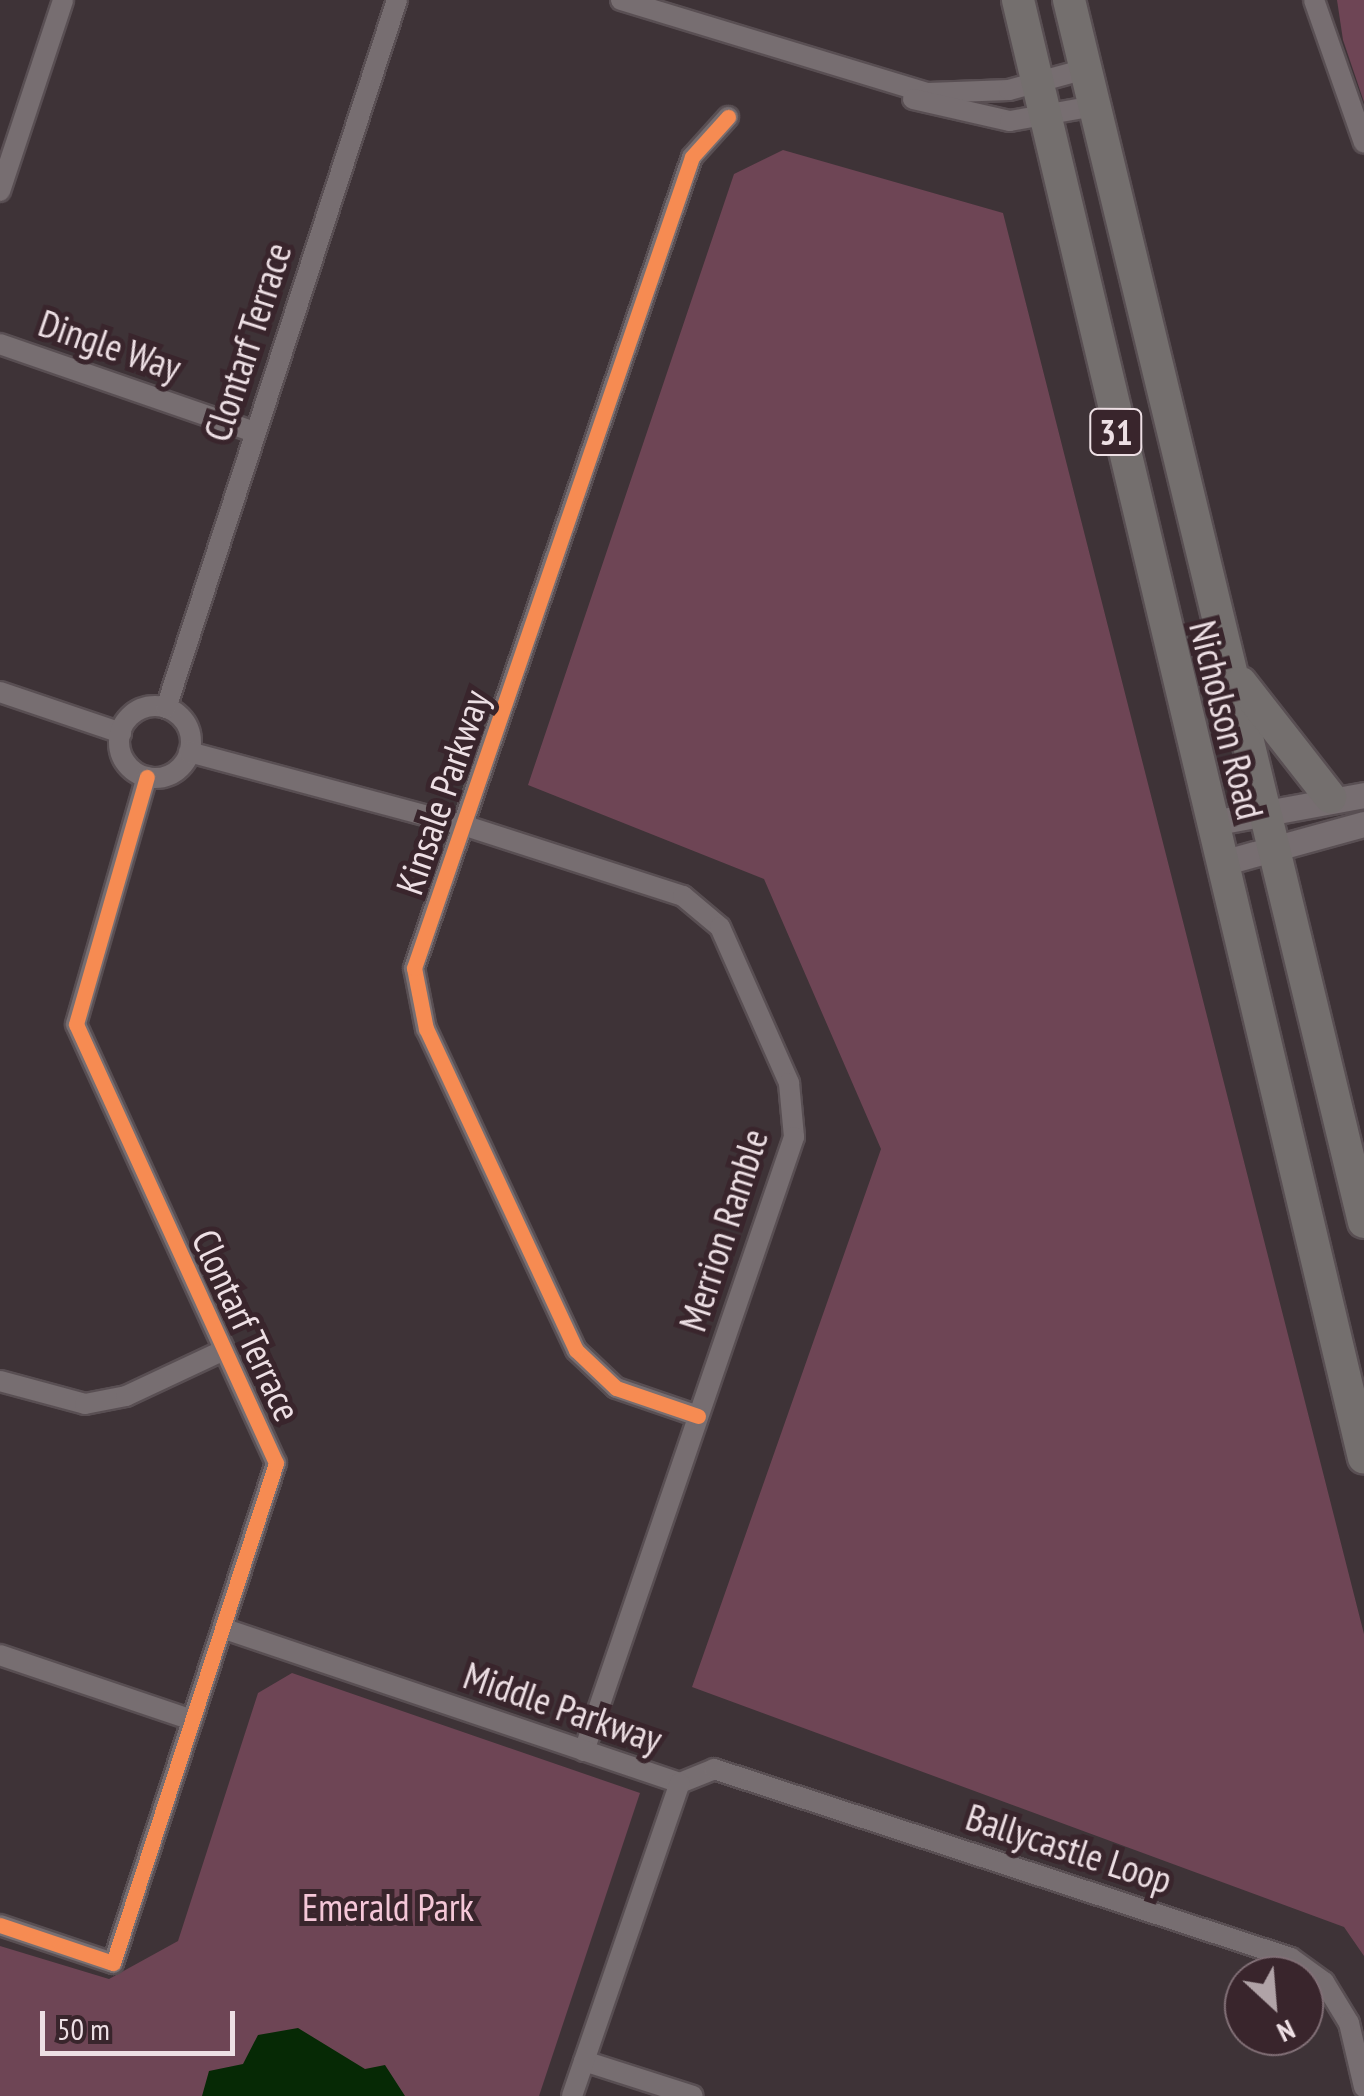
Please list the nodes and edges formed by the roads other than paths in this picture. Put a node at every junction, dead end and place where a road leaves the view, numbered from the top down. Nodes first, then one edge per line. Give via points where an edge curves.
1 (64, 0) edge
2 (398, 0) edge
3 (621, 0) edge
4 (1018, 0) edge
5 (1069, 0) edge
6 (1314, 0) edge
7 (1085, 68) junction
8 (1037, 82) junction
9 (890, 86) junction
10 (1094, 106) junction
11 (728, 117) dead end
12 (1046, 119) junction
13 (1364, 143) edge
14 (0, 191) edge
15 (0, 344) edge
16 (254, 432) junction
17 (1223, 653) junction
18 (0, 692) edge
19 (166, 708) junction
20 (120, 733) junction
21 (190, 752) junction
22 (147, 776) junction
23 (1364, 795) edge
24 (1330, 796) junction
25 (1261, 812) junction
26 (1212, 823) junction
27 (1364, 824) edge
28 (466, 826) junction
29 (1270, 850) junction
30 (1222, 863) junction
31 (1364, 1222) edge
32 (222, 1351) junction
33 (0, 1381) edge
34 (698, 1416) junction
35 (1364, 1458) edge
36 (224, 1630) junction
37 (0, 1655) edge
38 (192, 1720) junction
39 (584, 1751) junction
40 (680, 1784) junction
41 (0, 1925) edge
42 (584, 2061) junction
43 (1364, 2087) edge
44 (572, 2096) edge
45 (693, 2096) edge

1 - 14 street
2 - 16 street, Clontarf Terrace
3 - 9 street
4 - 8 main road, Nicholson Road / 31
5 - 7 main road, Nicholson Road / 31
6 - 13 street
7 - 8 street
7 - 10 main road, Nicholson Road / 31
8 - 9 street via 966,95
8 - 12 main road, Nicholson Road / 31
9 - 12 street via 925,105 997,120
10 - 12 street
10 - 17 main road, Nicholson Road / 31
11 - 28 street, Kinsale Parkway via 692,157
12 - 26 main road, Nicholson Road / 31
15 - 16 street, Dingle Way
16 - 19 street, Clontarf Terrace
17 - 24 main road via 1264,722
17 - 25 main road, Nicholson Road / 31
18 - 20 street
19 - 20 street via 137,711
19 - 21 street via 187,725
20 - 22 street via 125,760
21 - 22 street via 168,775
21 - 28 street, Merrion Ramble
22 - 32 street, Clontarf Terrace via 76,1024
23 - 24 street
24 - 25 street
25 - 26 street
25 - 29 main road, Nicholson Road / 31
26 - 30 main road, Nicholson Road / 31
27 - 29 street
28 - 34 street, Kinsale Parkway via 414,968 426,1029 576,1350 616,1388
28 - 34 street, Merrion Ramble via 683,896 702,908 720,927 788,1083 794,1137
29 - 30 street
29 - 31 main road, Nicholson Road / 31
30 - 35 main road, Nicholson Road / 31 via 1280,1080
32 - 33 street via 126,1396 85,1404
32 - 36 street, Clontarf Terrace via 276,1463
34 - 39 street, Merrion Ramble
36 - 38 street, Clontarf Terrace
36 - 39 street, Middle Parkway
37 - 38 street
38 - 41 street, Clontarf Terrace via 113,1963
39 - 40 street, Middle Parkway
40 - 42 street, Middle Parkway
40 - 43 street, Ballycastle Loop via 714,1768 1291,1958 1324,1982 1348,2024
42 - 44 street, Middle Parkway
42 - 45 street

